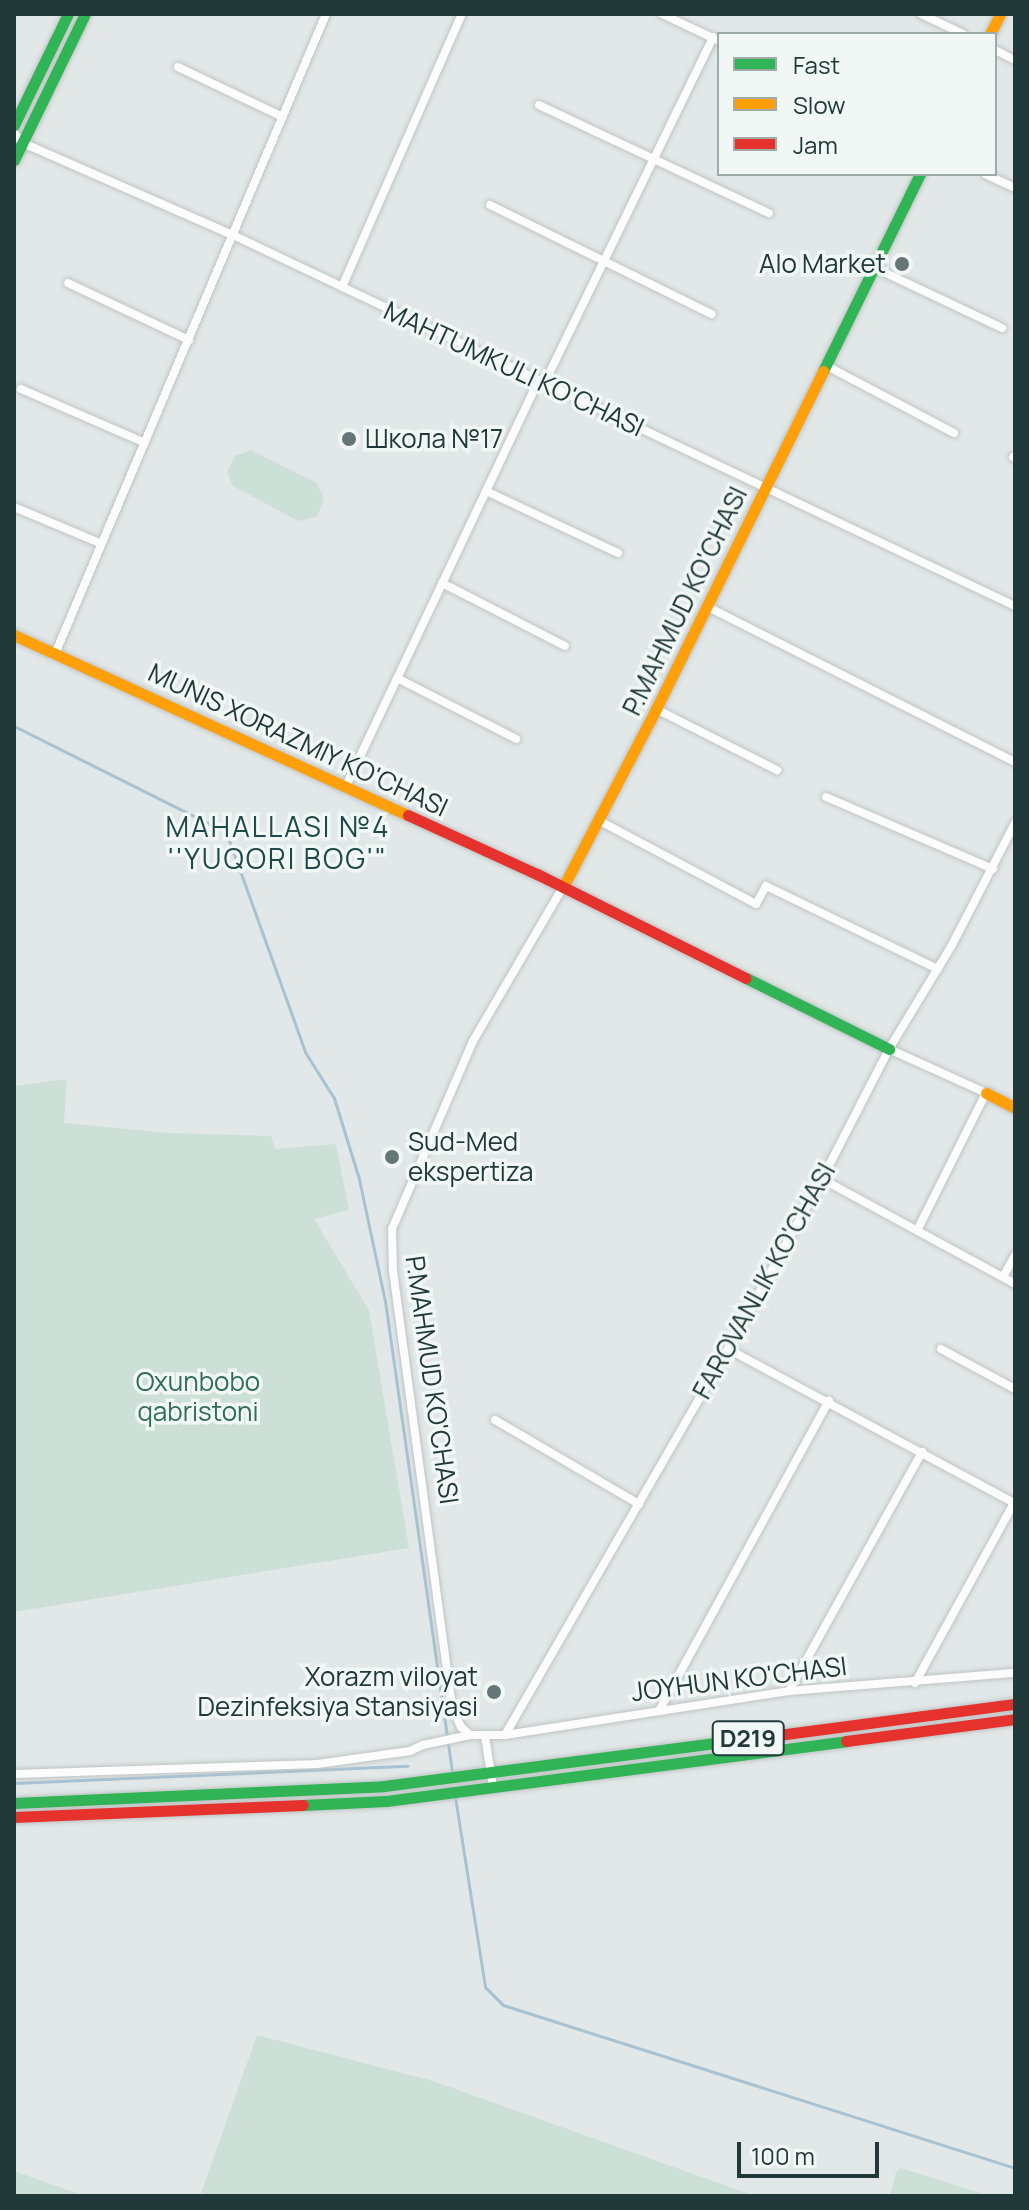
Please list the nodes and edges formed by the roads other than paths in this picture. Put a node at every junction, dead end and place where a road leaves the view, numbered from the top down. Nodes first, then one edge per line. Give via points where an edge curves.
1 (68, 14) edge
2 (85, 14) edge
3 (326, 14) edge
4 (462, 14) edge
5 (662, 14) edge
6 (921, 14) edge
7 (1000, 14) edge
8 (959, 32) edge
9 (991, 32) edge
10 (716, 39) edge
11 (997, 51) edge
12 (1015, 60) edge
13 (178, 67) dead end
14 (539, 105) dead end
15 (283, 117) junction
16 (14, 125) edge
17 (14, 133) edge
18 (23, 143) junction
19 (657, 158) junction
20 (14, 160) edge
21 (919, 176) edge
22 (989, 176) edge
23 (1015, 188) edge
24 (490, 205) dead end
25 (769, 213) dead end
26 (235, 236) junction
27 (604, 263) junction
28 (873, 267) junction
29 (68, 283) dead end
30 (342, 287) junction
31 (712, 314) dead end
32 (1002, 328) dead end
33 (189, 340) junction
34 (825, 365) junction
35 (541, 382) junction
36 (21, 389) dead end
37 (954, 433) dead end
38 (145, 443) junction
39 (766, 486) junction
40 (486, 491) junction
41 (14, 507) edge
42 (102, 544) junction
43 (618, 553) dead end
44 (442, 583) junction
45 (706, 606) junction
46 (1015, 606) edge
47 (14, 635) edge
48 (565, 646) dead end
49 (55, 654) junction
50 (397, 678) junction
51 (656, 709) junction
52 (516, 739) dead end
53 (1015, 762) edge
54 (777, 770) dead end
55 (346, 786) junction
56 (826, 797) dead end
57 (598, 820) junction
58 (1015, 823) edge
59 (993, 869) junction
60 (563, 887) junction
61 (938, 969) junction
62 (474, 1039) junction
63 (889, 1049) junction
64 (986, 1093) junction
65 (1015, 1108) edge
66 (822, 1179) junction
67 (918, 1229) junction
68 (384, 1233) dead end
69 (1015, 1255) edge
70 (1003, 1277) junction
71 (1015, 1284) edge
72 (728, 1349) junction
73 (941, 1349) dead end
74 (1015, 1389) edge
75 (829, 1401) junction
76 (495, 1420) dead end
77 (922, 1452) junction
78 (1014, 1502) edge
79 (639, 1504) junction
80 (1015, 1673) edge
81 (915, 1683) junction
82 (789, 1691) junction
83 (1015, 1704) edge
84 (659, 1711) junction
85 (1015, 1719) edge
86 (470, 1735) junction
87 (505, 1735) junction
88 (485, 1736) junction
89 (485, 1771) junction
90 (14, 1774) edge
91 (489, 1788) junction
92 (14, 1803) edge
93 (14, 1817) edge

1 - 16 street
2 - 18 street
3 - 15 street
4 - 30 street
5 - 10 street
6 - 8 street
7 - 9 street
10 - 19 street
11 - 12 street
13 - 15 street
14 - 19 street
15 - 26 street
17 - 18 street, MAHTUMKULI KO'CHASI
18 - 20 street
18 - 26 street, MAHTUMKULI KO'CHASI
19 - 25 street
19 - 27 street
21 - 28 street, P.MAHMUD KO'CHASI
22 - 23 street
24 - 27 street
26 - 30 street, MAHTUMKULI KO'CHASI
26 - 33 street
27 - 31 street
27 - 35 street
28 - 32 street
28 - 34 street, P.MAHMUD KO'CHASI
29 - 33 street
30 - 35 street, MAHTUMKULI KO'CHASI
33 - 38 street
34 - 37 street
34 - 39 street, P.MAHMUD KO'CHASI
35 - 39 street, MAHTUMKULI KO'CHASI
35 - 40 street
36 - 38 street
38 - 42 street
39 - 45 street, P.MAHMUD KO'CHASI
39 - 46 street, MAHTUMKULI KO'CHASI
40 - 43 street
40 - 44 street
41 - 42 street
42 - 49 street
44 - 48 street
44 - 50 street
45 - 51 street, P.MAHMUD KO'CHASI
45 - 53 street
47 - 49 street, MUNIS XORAZMIY KO'CHASI
49 - 55 street, MUNIS XORAZMIY KO'CHASI
50 - 52 street
50 - 55 street
51 - 54 street
51 - 57 street, P.MAHMUD KO'CHASI
55 - 60 street, MUNIS XORAZMIY KO'CHASI
56 - 59 street
57 - 60 street, P.MAHMUD KO'CHASI
57 - 61 street via 756,904 766,886
58 - 59 street, FAROVANLIK KO'CHASI
59 - 61 street, FAROVANLIK KO'CHASI
60 - 62 street, P.MAHMUD KO'CHASI
60 - 63 street, MUNIS XORAZMIY KO'CHASI
61 - 63 street, FAROVANLIK KO'CHASI
62 - 68 street, P.MAHMUD KO'CHASI
62 - 86 street, P.MAHMUD KO'CHASI via 392,1229 393,1272 452,1707
63 - 64 street
63 - 66 street, FAROVANLIK KO'CHASI
64 - 65 street
64 - 67 street
66 - 67 street
66 - 72 street, FAROVANLIK KO'CHASI
67 - 70 street
69 - 70 street
70 - 71 street
72 - 75 street
72 - 79 street, FAROVANLIK KO'CHASI
73 - 74 street
75 - 77 street
75 - 84 street
76 - 79 street
77 - 78 street
77 - 82 street
78 - 81 street
79 - 87 street, FAROVANLIK KO'CHASI
80 - 81 street, JOYHUN KO'CHASI
81 - 82 street, JOYHUN KO'CHASI
82 - 84 street, JOYHUN KO'CHASI
83 - 89 street, D219
84 - 87 street, JOYHUN KO'CHASI
85 - 91 street, D219
86 - 88 street, JOYHUN KO'CHASI
86 - 90 street, JOYHUN KO'CHASI via 410,1751 317,1764
87 - 88 street, JOYHUN KO'CHASI
88 - 89 street
89 - 91 street
89 - 92 street, D219 via 384,1786
91 - 93 street, D219 via 386,1801

